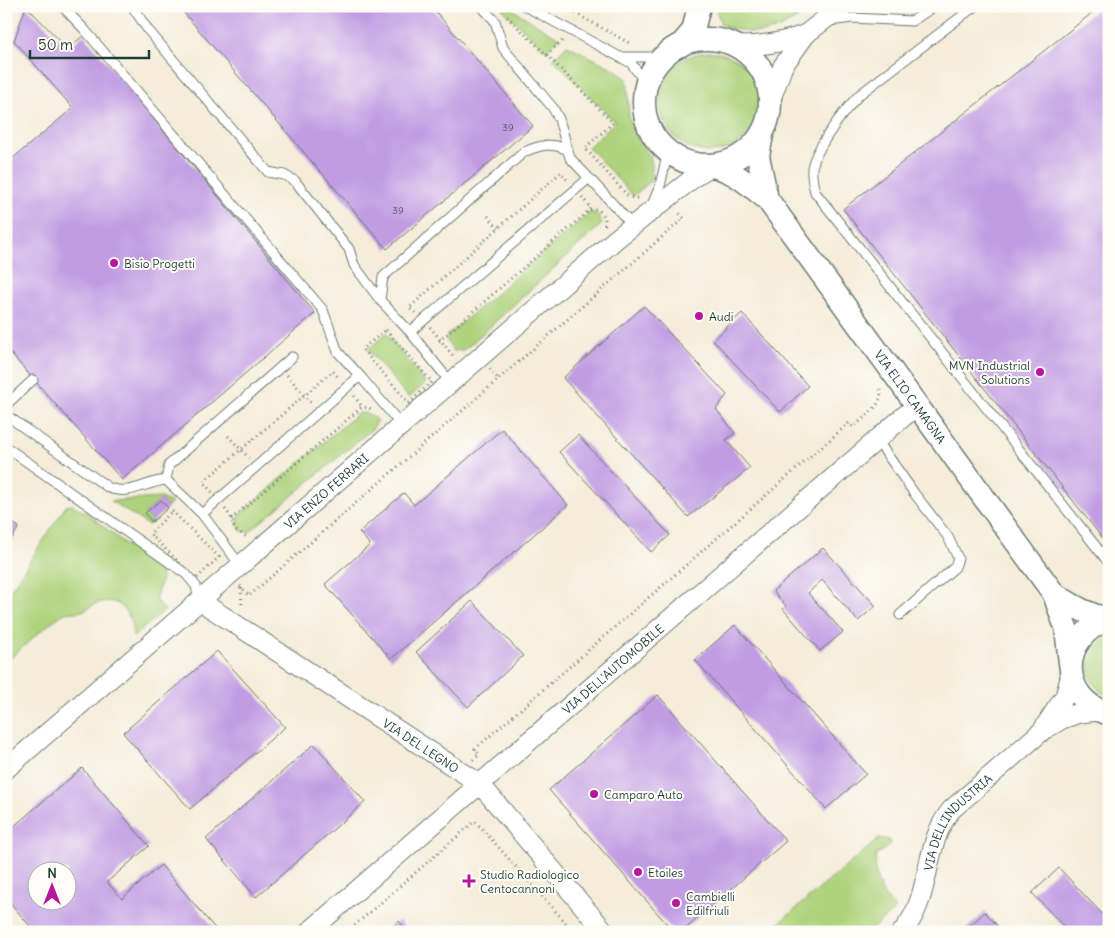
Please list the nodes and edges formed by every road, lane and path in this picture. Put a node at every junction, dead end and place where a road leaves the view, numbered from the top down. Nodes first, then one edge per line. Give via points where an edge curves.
1 (62, 6) edge
2 (132, 6) edge
3 (481, 6) edge
4 (525, 6) edge
5 (562, 6) edge
6 (701, 6) edge
7 (842, 6) edge
8 (934, 6) edge
9 (975, 6) edge
10 (505, 15) dead end
11 (811, 30) junction
12 (563, 35) dead end
13 (731, 44) junction
14 (639, 49) dead end
15 (672, 51) junction
16 (548, 55) junction
17 (618, 56) junction
18 (640, 91) junction
19 (771, 99) junction
20 (762, 135) junction
21 (568, 150) junction
22 (662, 154) junction
23 (711, 166) junction
24 (589, 178) junction
25 (568, 180) dead end
26 (644, 195) dead end
27 (767, 199) junction
28 (586, 202) dead end
29 (682, 206) dead end
30 (591, 209) junction
31 (488, 216) dead end
32 (641, 221) junction
33 (498, 228) junction
34 (603, 229) dead end
35 (380, 300) junction
36 (417, 314) dead end
37 (386, 330) joint
38 (410, 332) junction
39 (438, 335) dead end
40 (439, 340) junction
41 (292, 357) dead end
42 (458, 358) dead end
43 (280, 367) junction
44 (360, 376) junction
45 (339, 377) dead end
46 (33, 380) dead end
47 (874, 382) dead end
48 (451, 383) junction
49 (305, 395) junction
50 (354, 397) dead end
51 (313, 404) dead end
52 (6, 405) edge
53 (917, 405) junction
54 (363, 408) junction
55 (6, 415) edge
56 (378, 417) dead end
57 (402, 426) junction
58 (228, 436) dead end
59 (877, 440) junction
60 (6, 447) edge
61 (241, 450) junction
62 (249, 459) dead end
63 (166, 480) junction
64 (213, 494) dead end
65 (223, 507) dead end
66 (172, 511) joint
67 (202, 514) junction
68 (231, 519) junction
69 (251, 536) dead end
70 (1109, 563) edge
71 (240, 566) junction
72 (1054, 594) junction
73 (200, 601) junction
74 (244, 609) dead end
75 (900, 615) dead end
76 (1109, 619) edge
77 (1071, 669) junction
78 (1104, 712) edge
79 (1042, 731) junction
80 (466, 762) dead end
81 (6, 769) edge
82 (480, 784) junction
83 (309, 932) edge
84 (347, 932) edge
85 (574, 932) edge
86 (605, 932) edge
87 (902, 932) edge

1 - 44 lane via 323,310 338,352
2 - 35 lane via 148,30 268,172 295,181 349,249 354,265
3 - 21 lane via 495,21 503,48 553,108
4 - 17 lane
5 - 14 path
6 - 13 street via 711,28
6 - 15 street via 693,31
7 - 11 street
8 - 11 lane via 912,21 843,18
9 - 70 lane via 859,95 815,158 812,182 815,192
10 - 16 path
11 - 13 street via 781,43 761,46
11 - 19 street via 783,66
12 - 16 path via 566,37
13 - 15 street via 695,40
13 - 19 street via 750,55 761,69
15 - 17 lane
15 - 18 street via 651,73
16 - 26 path via 613,122 585,148 627,195 640,198
17 - 18 lane via 638,70
18 - 22 street via 648,124
18 - 22 path via 635,112 640,128
19 - 20 street
20 - 23 street via 737,157
20 - 27 street, VIA ELIO CAMAGNA via 758,156
21 - 24 lane via 570,158
21 - 35 lane via 557,145 541,145 524,152 383,277
22 - 23 street
22 - 32 lane, VIA ENZO FERRARI via 660,186
23 - 27 street, VIA ELIO CAMAGNA via 724,168 740,177
23 - 32 street, VIA ENZO FERRARI
24 - 32 lane
24 - 38 lane
25 - 33 path via 561,172
27 - 53 street, VIA ELIO CAMAGNA
28 - 30 path
29 - 74 path via 677,211 684,218 249,596 241,588
30 - 34 path via 596,208 604,217 606,224
30 - 40 path
31 - 33 path
32 - 48 street, VIA ENZO FERRARI
33 - 36 path via 408,308
35 - 38 lane
37 - 37 path via 362,349 409,403 432,382
38 - 48 lane
39 - 40 path
40 - 42 path via 453,357
41 - 43 lane
43 - 49 path
43 - 63 lane via 169,465
44 - 57 lane
44 - 67 lane
45 - 49 path via 333,371
46 - 52 lane
47 - 80 path via 881,392 870,412 853,427 849,423 842,429 475,749 479,755
48 - 57 street, VIA ENZO FERRARI
49 - 51 path
49 - 61 path
50 - 54 path
53 - 59 street, VIA DELL'AUTOMOBILE
53 - 72 street, VIA ELIO CAMAGNA
54 - 56 path via 374,411
54 - 68 path
55 - 63 lane via 109,488 127,492
57 - 71 street, VIA ENZO FERRARI
58 - 61 path
59 - 75 lane via 948,537 958,558 954,567
59 - 82 street, VIA DELL'AUTOMOBILE
60 - 73 lane via 186,574 196,586
61 - 62 path
61 - 64 path via 203,482
63 - 67 lane
65 - 68 path
66 - 66 path via 219,556 196,579 150,534
67 - 71 lane
68 - 69 path via 232,526 240,535
71 - 73 street, VIA ENZO FERRARI
72 - 76 street, VIA ELIO CAMAGNA via 1093,616
72 - 77 street, VIA ELIO CAMAGNA via 1066,628
73 - 81 street, VIA ENZO FERRARI
73 - 82 street, VIA DEL LEGNO
76 - 77 street via 1097,623 1078,639
77 - 78 street, VIA ELIO CAMAGNA via 1076,690 1086,702
77 - 79 street, VIA DELL'INDUSTRIA via 1065,696
78 - 79 street, VIA DELL'INDUSTRIA via 1079,713
79 - 87 street, VIA DELL'INDUSTRIA via 960,799 943,820 930,854 920,905
82 - 83 street, VIA DELL'AUTOMOBILE
82 - 86 street, VIA DEL LEGNO
84 - 85 path via 476,821

